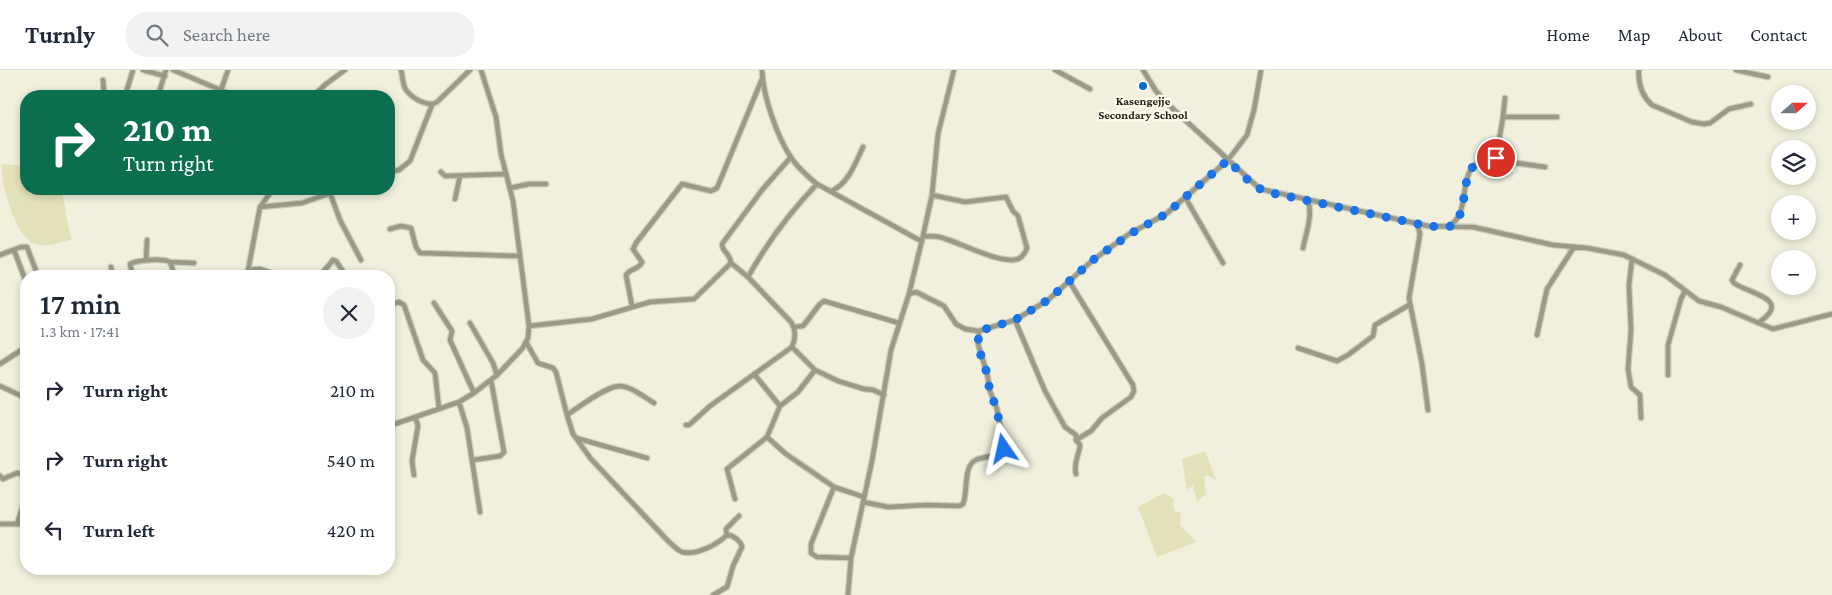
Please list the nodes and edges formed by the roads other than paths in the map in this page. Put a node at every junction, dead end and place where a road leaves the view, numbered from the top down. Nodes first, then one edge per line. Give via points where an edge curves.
1 (133, 70) edge
2 (143, 70) edge
3 (166, 70) edge
4 (173, 70) edge
5 (228, 70) edge
6 (344, 70) edge
7 (400, 70) edge
8 (470, 70) edge
9 (482, 70) edge
10 (762, 70) edge
11 (954, 70) edge
12 (1055, 70) edge
13 (1143, 70) edge
14 (1261, 70) edge
15 (1639, 70) edge
16 (1736, 70) edge
17 (165, 76) junction
18 (1768, 77) dead end
19 (762, 79) junction
20 (103, 80) dead end
21 (1090, 89) dead end
22 (104, 90) edge
23 (127, 90) edge
24 (160, 90) edge
25 (221, 90) joint
26 (320, 90) edge
27 (1505, 98) dead end
28 (1751, 104) dead end
29 (432, 105) junction
30 (1503, 117) junction
31 (1557, 117) dead end
32 (863, 147) dead end
33 (791, 157) junction
34 (1228, 160) junction
35 (1494, 160) junction
36 (1545, 166) dead end
37 (395, 171) edge
38 (441, 172) dead end
39 (506, 174) junction
40 (460, 176) junction
41 (546, 184) dead end
42 (817, 184) junction
43 (510, 188) junction
44 (832, 192) junction
45 (269, 195) edge
46 (325, 195) edge
47 (331, 195) edge
48 (932, 195) junction
49 (1185, 197) junction
50 (455, 199) dead end
51 (1307, 199) junction
52 (260, 207) junction
53 (1417, 223) junction
54 (1448, 227) junction
55 (390, 229) dead end
56 (922, 239) junction
57 (147, 240) dead end
58 (1574, 247) junction
59 (1303, 248) dead end
60 (14, 250) junction
61 (0, 255) edge
62 (519, 256) junction
63 (1632, 258) junction
64 (146, 260) junction
65 (361, 260) dead end
66 (170, 262) junction
67 (194, 263) dead end
68 (731, 263) junction
69 (1223, 263) dead end
70 (1740, 265) dead end
71 (111, 267) dead end
72 (22, 270) edge
73 (36, 270) edge
74 (112, 270) edge
75 (132, 270) edge
76 (173, 270) edge
77 (248, 270) joint
78 (263, 270) edge
79 (325, 270) edge
80 (342, 270) edge
81 (748, 277) junction
82 (1069, 281) junction
83 (1685, 291) junction
84 (909, 294) junction
85 (395, 303) edge
86 (434, 303) dead end
87 (632, 306) junction
88 (1410, 306) junction
89 (1832, 314) edge
90 (1015, 320) junction
91 (470, 323) dead end
92 (899, 323) junction
93 (1758, 323) junction
94 (529, 326) junction
95 (794, 327) junction
96 (979, 331) junction
97 (1537, 335) dead end
98 (526, 342) junction
99 (792, 347) junction
100 (1298, 348) dead end
101 (20, 351) edge
102 (0, 364) edge
103 (815, 370) junction
104 (754, 374) junction
105 (497, 375) junction
106 (1668, 375) dead end
107 (491, 380) junction
108 (0, 386) edge
109 (474, 393) junction
110 (884, 394) junction
111 (20, 395) edge
112 (459, 402) junction
113 (654, 403) dead end
114 (780, 406) junction
115 (439, 408) junction
116 (1428, 410) dead end
117 (567, 415) junction
118 (413, 418) junction
119 (1641, 418) dead end
120 (395, 424) edge
121 (686, 425) dead end
122 (767, 437) junction
123 (576, 438) junction
124 (1076, 440) junction
125 (648, 458) dead end
126 (473, 460) junction
127 (20, 474) edge
128 (1076, 474) dead end
129 (414, 475) dead end
130 (0, 476) edge
131 (834, 487) junction
132 (735, 499) dead end
133 (864, 500) junction
134 (480, 512) dead end
135 (20, 515) edge
136 (739, 516) dead end
137 (0, 524) edge
138 (18, 524) joint
139 (727, 535) junction
140 (851, 558) junction
141 (713, 595) edge
142 (848, 595) edge

1 - 23 street
2 - 17 street
3 - 17 street
4 - 25 street
5 - 25 street
6 - 26 street
7 - 29 street via 407,91
8 - 29 street
9 - 39 street via 494,110
10 - 19 street
11 - 48 street via 938,134
12 - 21 street
13 - 34 street via 1163,99
14 - 34 street via 1247,135
15 - 28 street via 1640,87 1652,105 1692,122 1710,123 1729,109
16 - 18 street
17 - 24 street
19 - 33 street via 775,122
19 - 87 street via 717,188 711,191 682,184 636,243 633,249 642,262 626,275
20 - 22 street
27 - 30 street
29 - 37 street via 410,161
30 - 31 street
30 - 35 street
32 - 44 street via 846,181
33 - 42 street
33 - 68 street via 722,244
34 - 49 street
34 - 51 street via 1260,189
35 - 36 street
35 - 54 street via 1478,163 1472,168 1457,221
38 - 40 street via 444,176
39 - 40 street
39 - 43 street
40 - 50 street
41 - 43 street
42 - 44 street
42 - 81 street via 762,252
43 - 62 street
44 - 56 street
45 - 52 street
46 - 52 street via 294,205
47 - 65 street
48 - 56 street
48 - 56 street via 965,202 1006,197 1018,216 1027,248 1016,260 986,254 937,236
49 - 69 street
49 - 82 street via 1166,214 1093,260
51 - 53 street
51 - 59 street via 1310,212
52 - 77 street
53 - 54 street
53 - 88 street via 1420,234
54 - 58 street via 1473,227
55 - 62 street via 399,226 411,228 420,254
56 - 84 street
57 - 64 street
58 - 63 street
58 - 97 street via 1547,289
60 - 61 street
60 - 72 street
60 - 73 street via 27,247
62 - 94 street
63 - 83 street via 1665,275
63 - 119 street via 1628,369 1631,387 1640,395
64 - 66 street
64 - 75 street via 131,263
66 - 67 street
66 - 76 street
68 - 81 street
68 - 87 street via 694,299
70 - 93 street via 1732,280 1734,283 1766,297 1771,303 1768,316
71 - 74 street
77 - 78 street
79 - 80 street via 333,260
81 - 95 street
82 - 90 street via 1048,300
82 - 124 street via 1134,391 1091,431
83 - 93 street via 1699,301
83 - 106 street via 1668,346
84 - 92 street
84 - 96 street via 916,292 939,302 956,324
85 - 115 street via 404,305 423,360 435,372
86 - 109 street via 452,331 450,340
87 - 94 street via 592,319
88 - 100 street via 1375,325 1373,336 1337,361
88 - 116 street
89 - 93 street via 1777,328
90 - 96 street
90 - 124 street via 1045,391 1065,427 1076,435
91 - 105 street via 494,363
92 - 95 street via 824,302 803,326
92 - 110 street
94 - 98 street
95 - 99 street
96 - 133 street via 978,344 998,415 1003,452 970,464 966,498 959,506 888,507
98 - 105 street
98 - 117 street via 538,363 556,372
99 - 103 street
99 - 104 street
101 - 102 street
103 - 110 street via 838,381
103 - 114 street via 798,392
104 - 114 street
104 - 121 street
105 - 107 street
107 - 109 street
107 - 126 street via 504,452 500,456
108 - 111 street
109 - 112 street
110 - 133 street
112 - 115 street
112 - 126 street
113 - 117 street via 619,386
114 - 122 street
115 - 118 street
117 - 123 street
118 - 120 street
118 - 129 street via 418,424 413,450
122 - 131 street
122 - 132 street via 727,469
123 - 125 street
123 - 139 street via 630,502 678,549 697,551
124 - 128 street via 1080,445 1075,460
126 - 134 street
127 - 130 street via 3,479
131 - 133 street
131 - 140 street via 811,544 811,553 817,557
133 - 140 street
135 - 138 street
136 - 139 street via 726,529
137 - 138 street
139 - 141 street via 742,547 727,586
140 - 142 street

